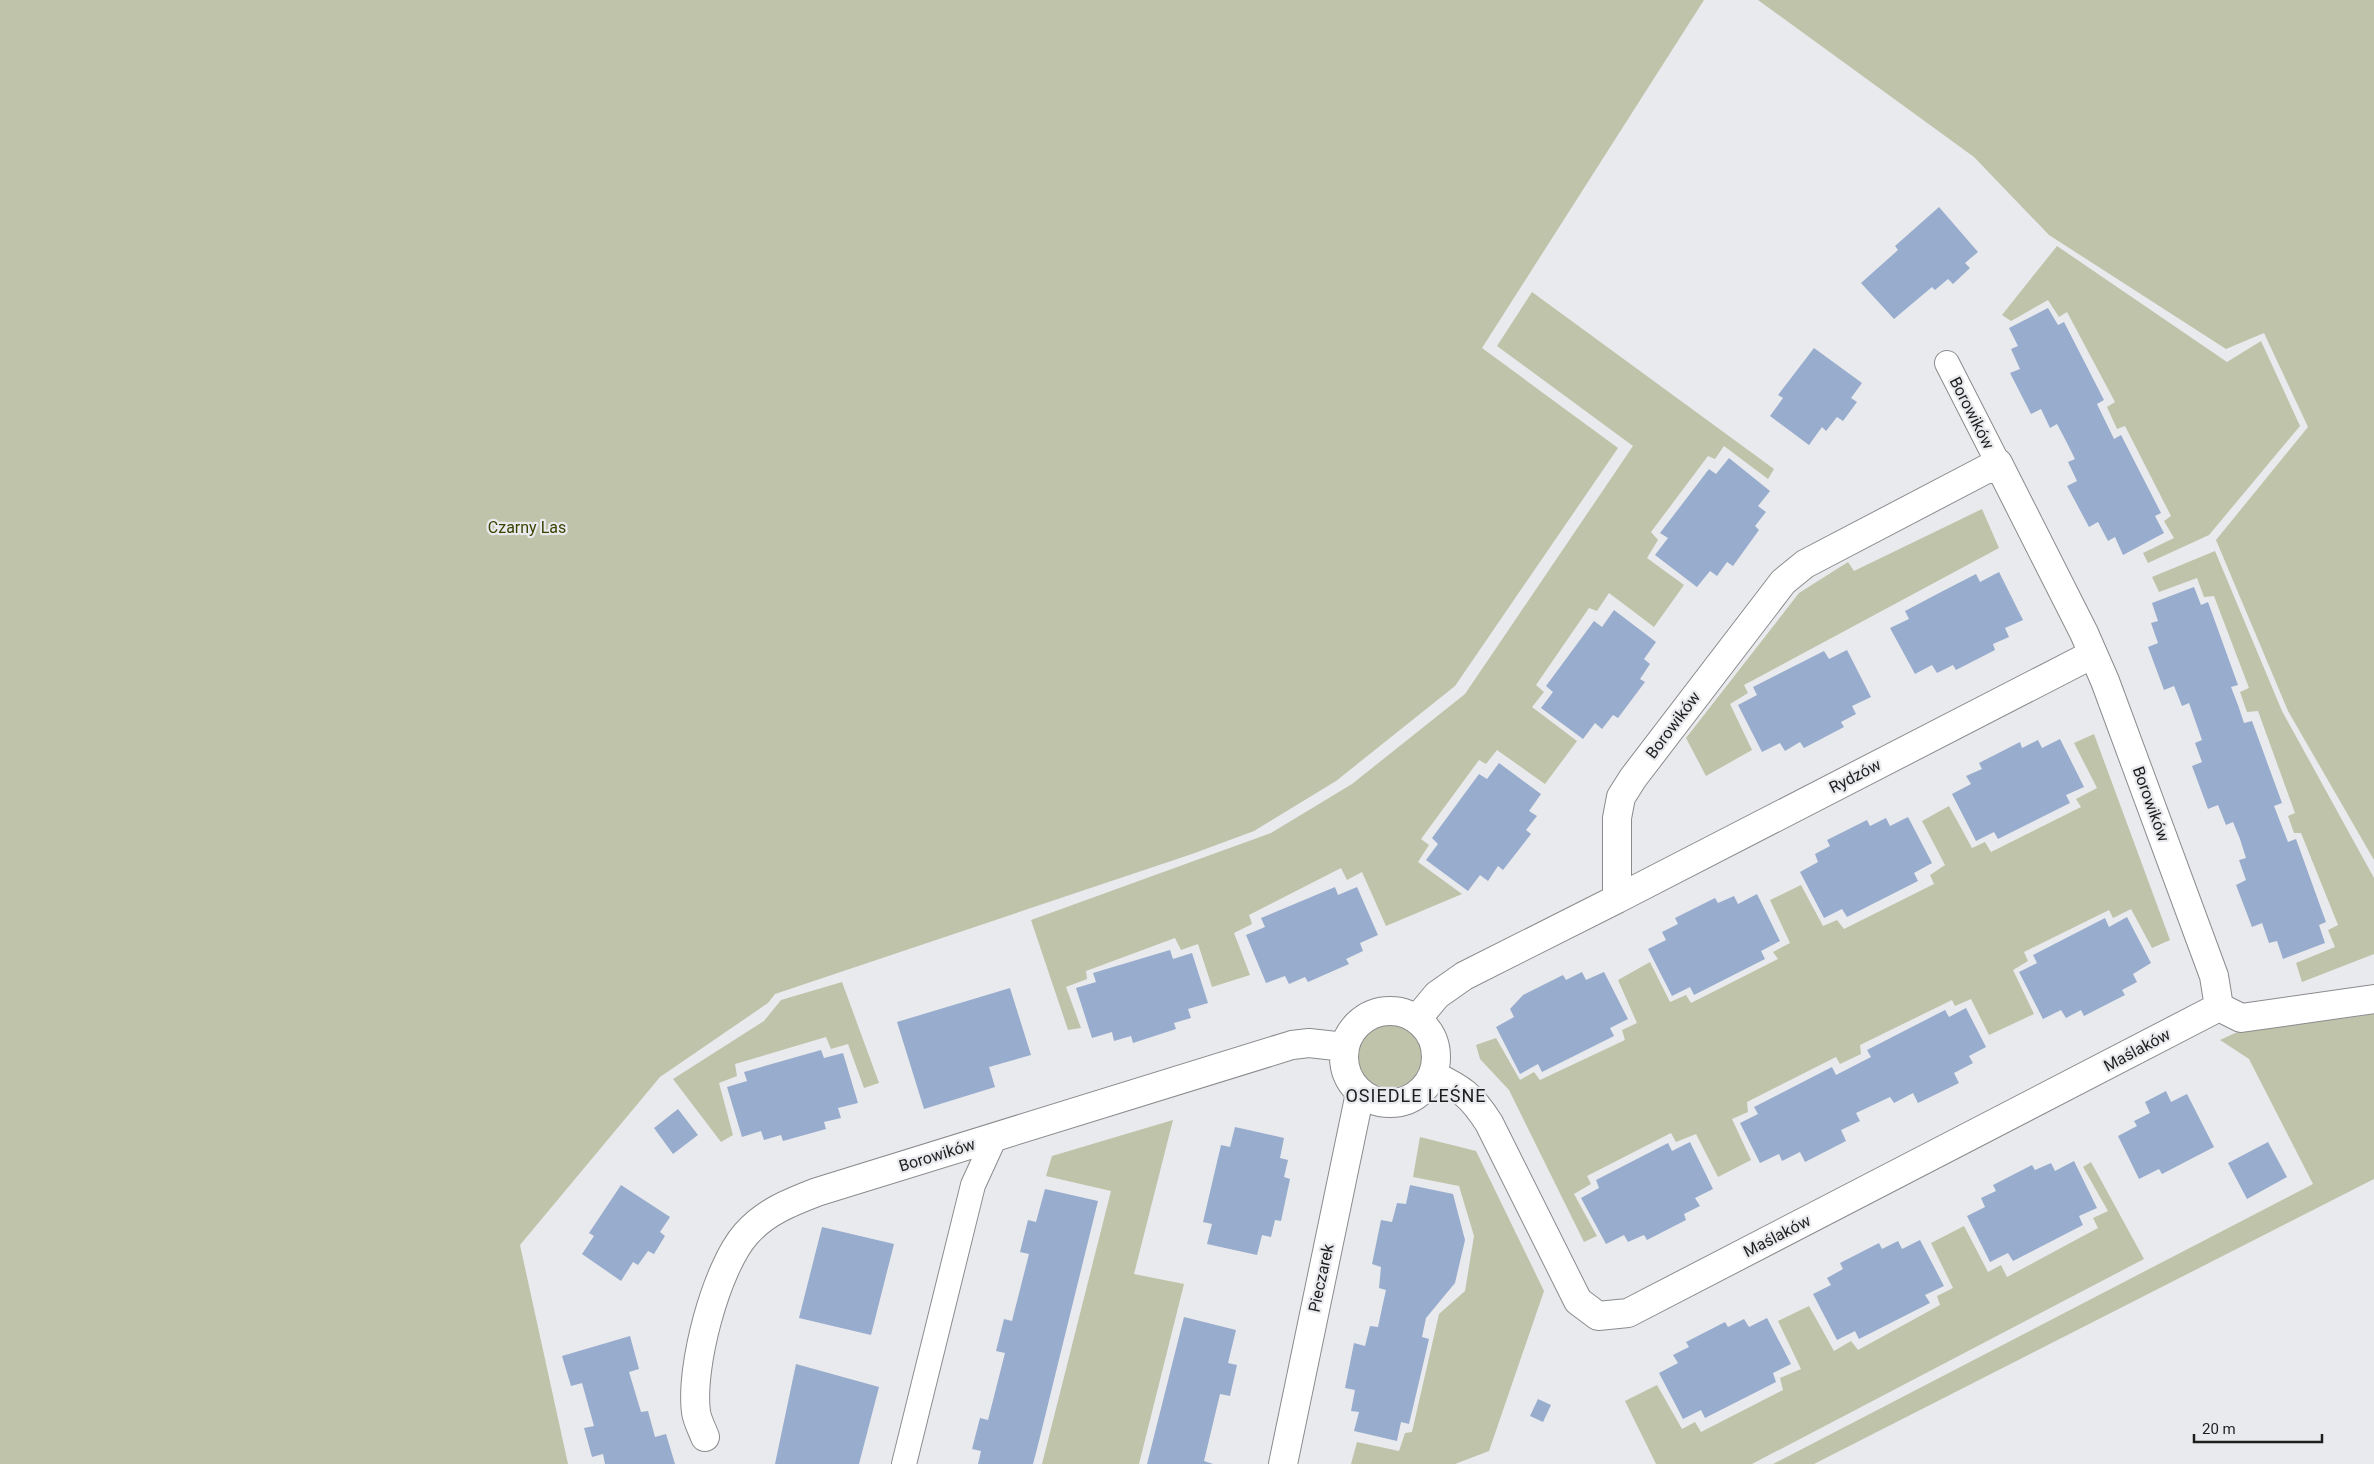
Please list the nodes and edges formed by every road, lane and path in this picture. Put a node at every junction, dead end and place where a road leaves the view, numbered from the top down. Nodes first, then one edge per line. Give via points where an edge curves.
1 (1947, 363) dead end
2 (1998, 463) junction
3 (2093, 654) junction
4 (1617, 898) junction
5 (2374, 999) edge
6 (2219, 1007) junction
7 (1417, 1019) junction
8 (1345, 1047) junction
9 (1433, 1075) junction
10 (1360, 1093) junction
11 (995, 1137) junction
12 (705, 1437) dead end
13 (904, 1464) edge
14 (1283, 1464) edge

1 - 2 lane, Borowików
2 - 3 street, Borowików
2 - 4 street, Borowików via 1821,555 1792,572 1782,582 1621,797 1617,818
3 - 4 street, Rydzów
3 - 6 street, Borowików via 2214,976
4 - 7 street via 1464,976 1437,995
5 - 6 street via 2241,1018
6 - 9 street, Maślaków via 1628,1313 1598,1316 1578,1300 1476,1103 1465,1092
7 - 8 street via 1404,1012 1386,1010 1369,1015 1354,1027
7 - 9 street via 1432,1035 1437,1053
8 - 10 street via 1344,1061 1349,1079
8 - 11 street, Borowików via 1309,1042 1292,1045
9 - 10 street via 1426,1087 1412,1098 1395,1103 1376,1102
10 - 14 street, Pieczarek
11 - 12 street, Borowików via 817,1192 776,1208 746,1233 724,1270 711,1308 699,1362 696,1413
11 - 13 lane via 972,1185

